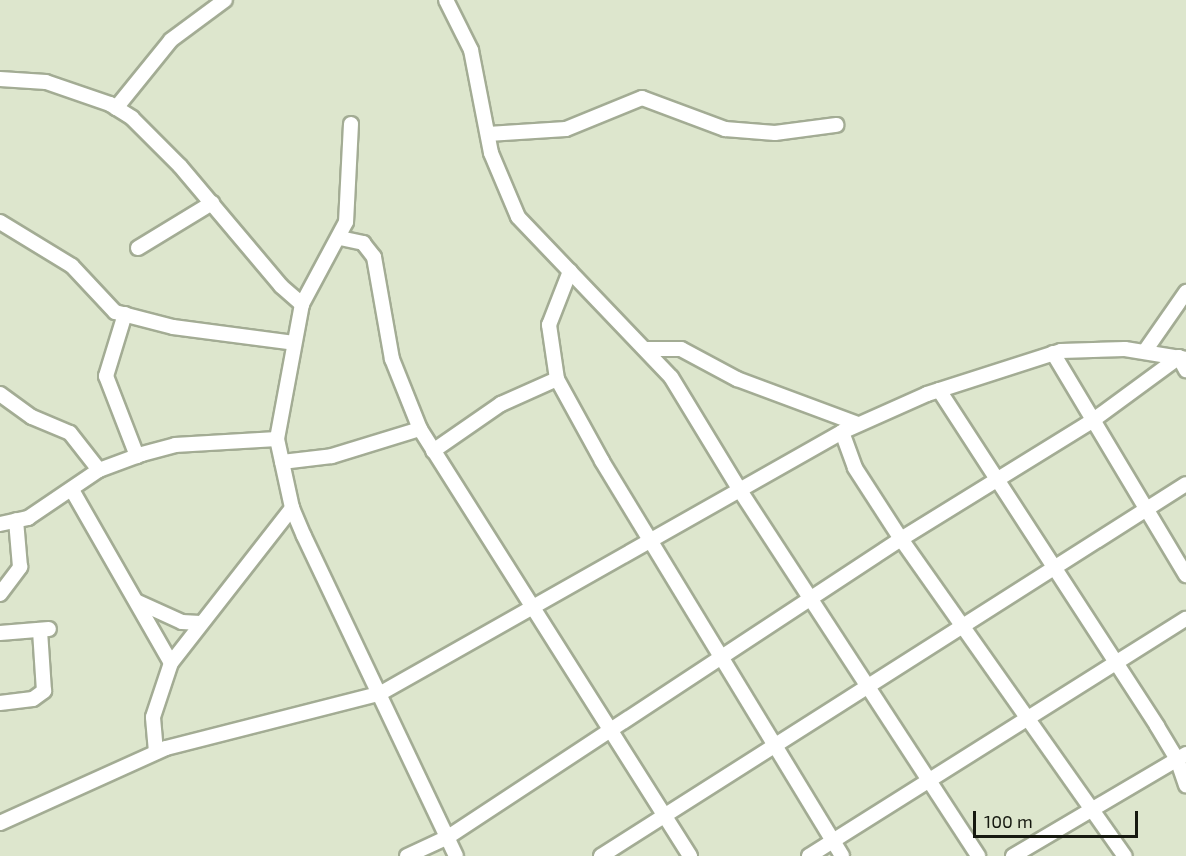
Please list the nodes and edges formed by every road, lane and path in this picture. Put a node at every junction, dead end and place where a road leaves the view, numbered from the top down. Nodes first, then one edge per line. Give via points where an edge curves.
1 (225, 0) edge
2 (446, 0) edge
3 (0, 80) edge
4 (116, 108) junction
5 (351, 124) dead end
6 (836, 125) dead end
7 (488, 134) junction
8 (212, 203) junction
9 (0, 222) edge
10 (340, 238) junction
11 (138, 248) dead end
12 (570, 271) junction
13 (1186, 291) edge
14 (302, 304) junction
15 (125, 314) junction
16 (294, 343) junction
17 (647, 349) junction
18 (1145, 351) junction
19 (1053, 353) junction
20 (1182, 358) edge
21 (1186, 370) edge
22 (557, 379) junction
23 (939, 390) junction
24 (0, 394) edge
25 (1092, 421) junction
26 (858, 424) junction
27 (420, 429) junction
28 (843, 432) junction
29 (277, 440) junction
30 (433, 451) junction
31 (137, 456) junction
32 (282, 462) junction
33 (99, 470) junction
34 (994, 480) junction
35 (1186, 484) edge
36 (739, 489) junction
37 (72, 490) junction
38 (292, 508) junction
39 (1147, 512) junction
40 (16, 520) junction
41 (0, 524) edge
42 (901, 539) junction
43 (651, 540) junction
44 (1055, 569) junction
45 (1186, 575) edge
46 (0, 594) edge
47 (812, 598) junction
48 (138, 602) junction
49 (535, 606) junction
50 (1186, 619) edge
51 (200, 623) junction
52 (962, 629) junction
53 (0, 633) edge
54 (723, 659) junction
55 (1116, 661) junction
56 (171, 663) junction
57 (868, 687) junction
58 (381, 693) junction
59 (0, 703) edge
60 (1024, 719) junction
61 (611, 728) junction
62 (775, 747) junction
63 (156, 752) junction
64 (1182, 756) edge
65 (929, 782) junction
66 (1186, 785) edge
67 (1090, 812) junction
68 (663, 816) junction
69 (0, 823) edge
70 (448, 837) junction
71 (833, 842) junction
72 (406, 856) edge
73 (456, 856) edge
74 (601, 856) edge
75 (690, 856) edge
76 (809, 856) edge
77 (842, 856) edge
78 (978, 856) edge
79 (1013, 856) edge
80 (1125, 856) edge

1 - 4 street via 171,40
2 - 7 street via 476,65
3 - 4 street via 46,82
4 - 8 street via 157,142
5 - 10 street via 348,205
6 - 7 street via 817,131 775,133 725,129 642,98 566,129
7 - 12 street via 507,199 518,217
8 - 11 street
8 - 14 street via 281,286
9 - 15 street via 63,260 100,301
10 - 14 street
10 - 27 street via 363,243 374,257 392,359
12 - 17 street
12 - 22 street via 549,325
13 - 18 street
14 - 16 street
15 - 16 street via 172,327
15 - 31 street via 106,376
16 - 29 street
17 - 26 street via 681,349 737,379
17 - 36 street via 671,377
18 - 19 street
18 - 20 street
19 - 23 street
19 - 25 street
20 - 21 street
20 - 25 street
22 - 30 street via 501,404
22 - 43 street
23 - 26 street
23 - 34 street
24 - 33 street via 32,417 70,433
25 - 34 street
25 - 39 street
26 - 28 street
27 - 30 street
27 - 32 street via 332,456
28 - 36 street
28 - 42 street via 855,468
29 - 31 street via 175,445
29 - 32 street
30 - 49 street
31 - 33 street
32 - 38 street
33 - 37 street
34 - 42 street
34 - 44 street
35 - 39 street
36 - 43 street
36 - 47 street
37 - 40 street
37 - 48 street via 107,557
38 - 51 street
38 - 58 street
39 - 44 street
39 - 45 street
40 - 41 street
40 - 46 street via 20,567
42 - 47 street
42 - 52 street
43 - 49 street
43 - 54 street
44 - 52 street
44 - 55 street
47 - 54 street
47 - 57 street
48 - 51 street via 182,622
48 - 56 street
49 - 58 street
49 - 61 street
50 - 55 street
51 - 56 street
52 - 57 street
52 - 60 street
53 - 59 street via 44,629 44,691 33,699
54 - 61 street
54 - 62 street
55 - 60 street
55 - 64 street
56 - 63 street via 153,717
57 - 62 street
57 - 65 street
58 - 63 street
58 - 70 street
60 - 65 street
60 - 67 street
61 - 68 street
61 - 70 street
62 - 68 street
62 - 71 street
63 - 69 street
64 - 66 street
64 - 67 street
65 - 71 street
65 - 78 street
67 - 79 street
67 - 80 street
68 - 74 street
68 - 75 street
70 - 72 street
70 - 73 street
71 - 76 street
71 - 77 street

